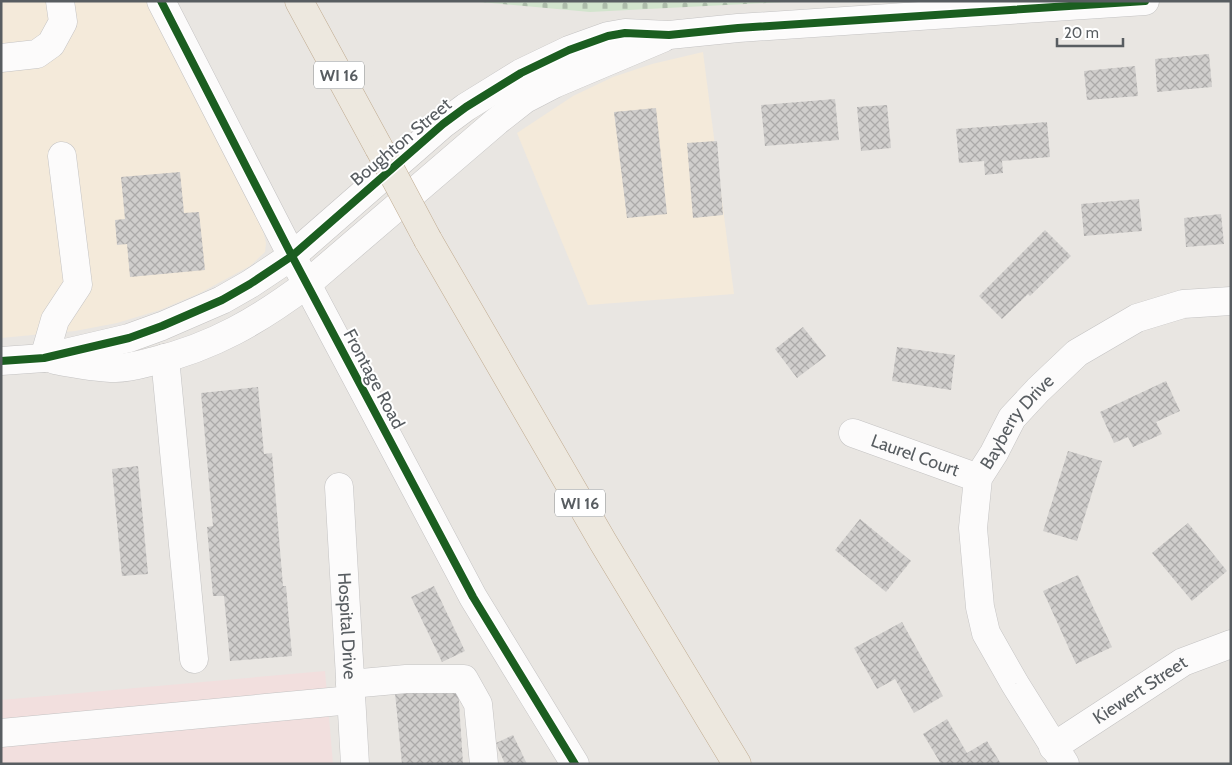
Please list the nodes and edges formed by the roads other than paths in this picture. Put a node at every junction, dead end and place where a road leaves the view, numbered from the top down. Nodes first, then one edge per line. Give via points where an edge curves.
1 (60, 1) edge
2 (161, 1) edge
3 (299, 1) edge
4 (1145, 1) edge
5 (669, 35) junction
6 (1, 58) edge
7 (62, 156) dead end
8 (292, 256) junction
9 (307, 284) junction
10 (1231, 301) edge
11 (44, 358) junction
12 (165, 358) junction
13 (1, 361) edge
14 (853, 433) dead end
15 (978, 478) junction
16 (339, 487) dead end
17 (1231, 644) edge
18 (194, 659) dead end
19 (351, 692) junction
20 (1, 733) edge
21 (1059, 755) edge
22 (355, 764) edge
23 (484, 764) edge
24 (575, 764) edge
25 (737, 764) edge

1 - 6 street via 63,22 51,44 37,54
2 - 8 street, Frontage Road
3 - 25 highway, WI 16, bridge via 428,240 603,542
4 - 5 street, Boughton Street
5 - 8 street, Boughton Street via 624,33 608,36 521,73 443,124
5 - 9 street, Boughton Street via 525,99
7 - 11 street via 78,285 55,320
8 - 9 street, Frontage Road
8 - 11 street, Boughton Street via 222,300 170,323 129,338
9 - 12 street, Boughton Street via 240,329
9 - 24 street, Frontage Road via 473,597
10 - 15 street, Bayberry Drive via 1182,304 1137,318 1077,353 1012,418
11 - 12 street, Boughton Street via 118,368
11 - 13 street, Boughton Street
12 - 18 street
14 - 15 street, Laurel Court
15 - 21 street, Bayberry Drive via 973,528 980,607 986,633
16 - 19 street, Hospital Drive
17 - 21 street, Kiewert Street via 1183,662
19 - 20 street
19 - 22 street, Hospital Drive
19 - 23 street via 406,679 464,680 478,704

